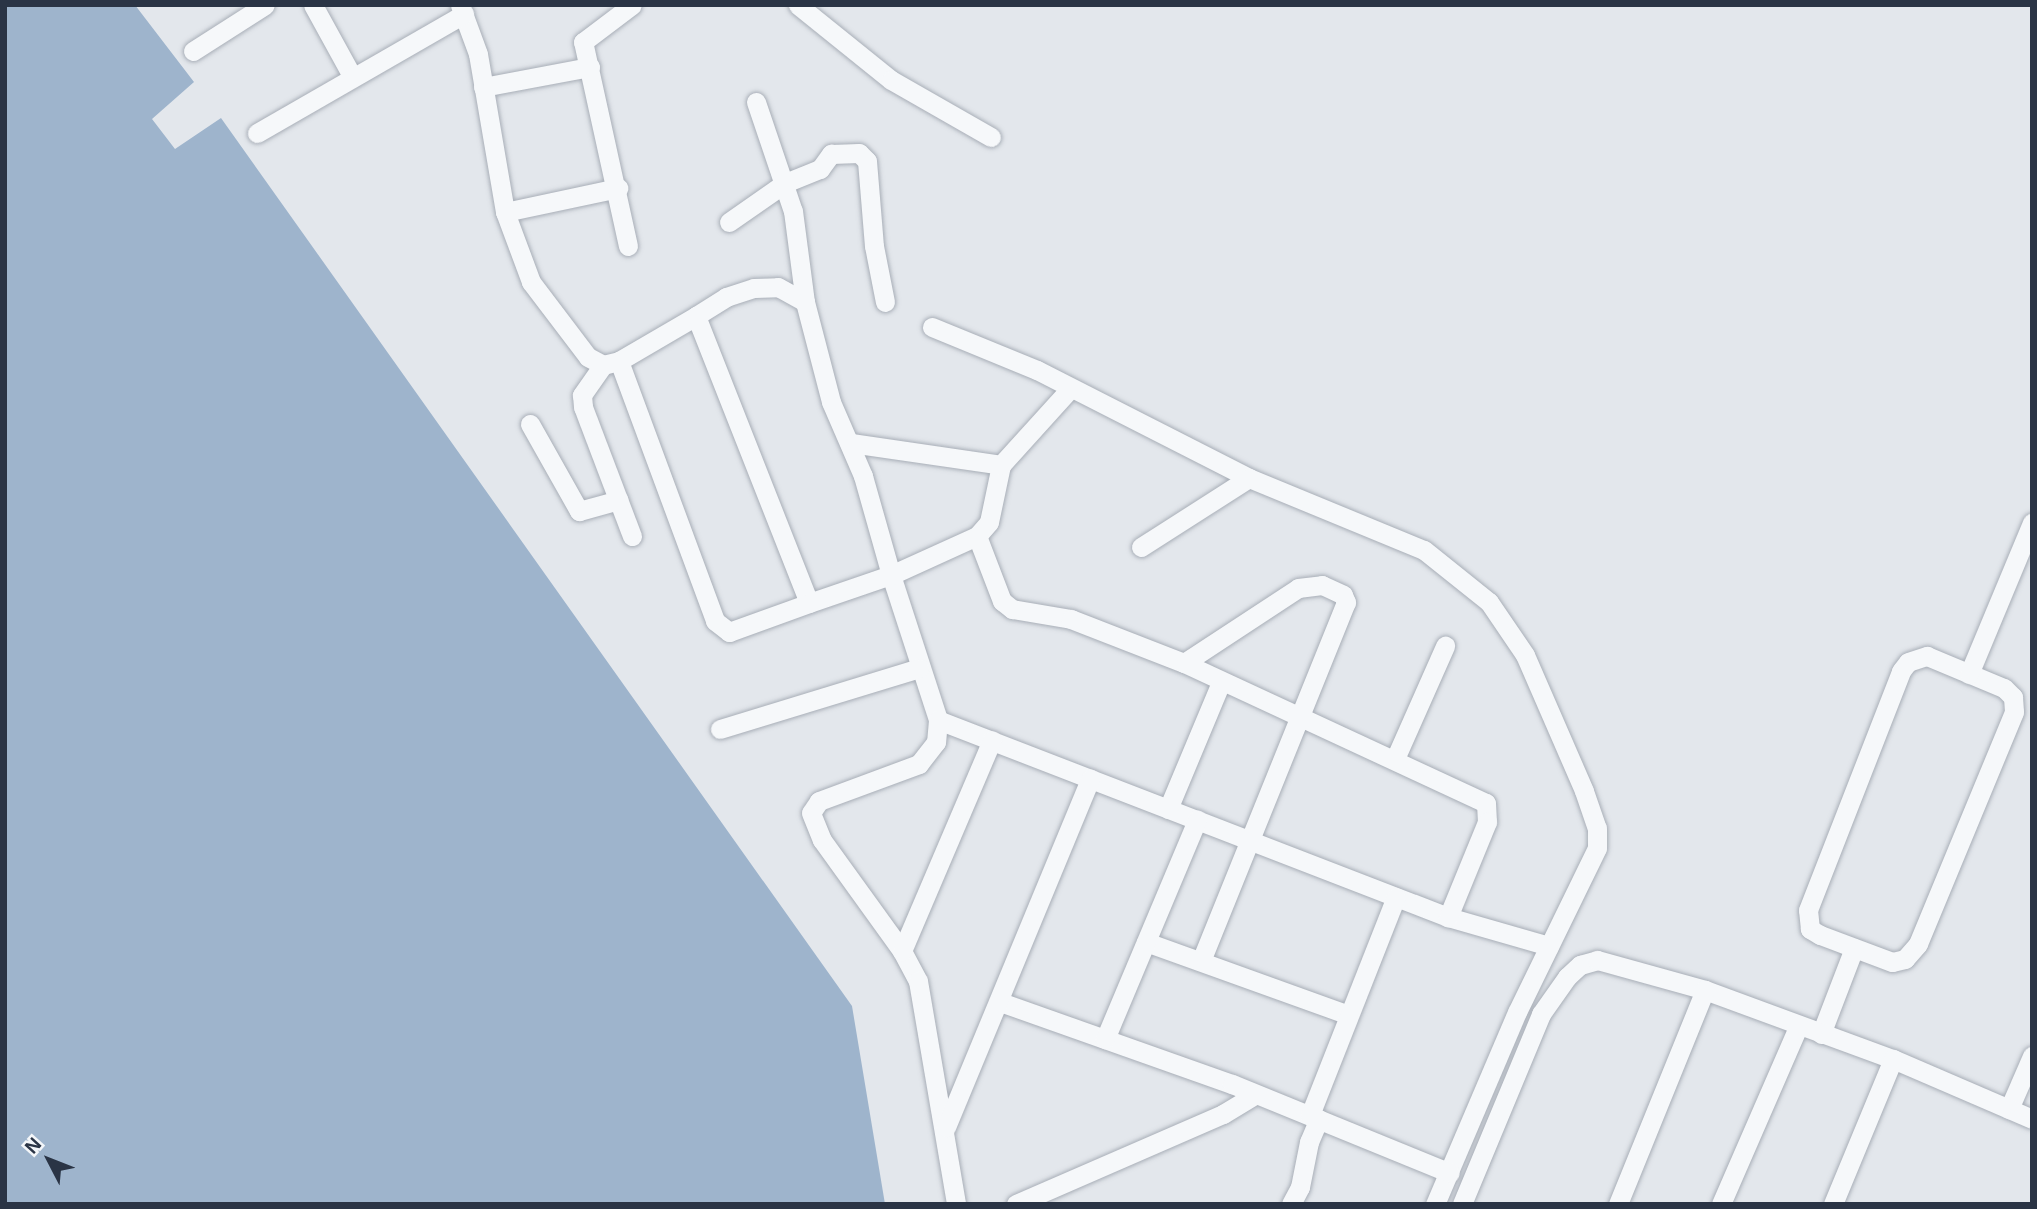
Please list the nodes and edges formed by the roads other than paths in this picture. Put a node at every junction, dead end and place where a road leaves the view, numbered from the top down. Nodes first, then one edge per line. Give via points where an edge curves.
1 (265, 5) edge
2 (313, 5) edge
3 (632, 5) edge
4 (797, 5) edge
5 (462, 10) edge
6 (192, 51) dead end
7 (590, 67) junction
8 (352, 76) junction
9 (484, 87) junction
10 (756, 102) dead end
11 (257, 133) dead end
12 (991, 137) dead end
13 (785, 183) junction
14 (618, 188) junction
15 (505, 212) junction
16 (729, 222) dead end
17 (628, 246) dead end
18 (805, 302) junction
19 (885, 302) dead end
20 (696, 316) junction
21 (932, 327) dead end
22 (611, 363) junction
23 (1070, 389) junction
24 (530, 424) dead end
25 (851, 443) junction
26 (1001, 465) junction
27 (1249, 478) junction
28 (619, 500) junction
29 (2032, 523) edge
30 (632, 536) dead end
31 (977, 536) junction
32 (1141, 547) dead end
33 (891, 575) junction
34 (809, 603) junction
35 (1445, 646) dead end
36 (1184, 663) junction
37 (919, 667) junction
38 (1969, 674) junction
39 (1221, 682) junction
40 (1299, 715) junction
41 (938, 720) junction
42 (720, 729) dead end
43 (992, 740) junction
44 (1395, 759) junction
45 (1090, 779) junction
46 (1168, 809) junction
47 (1197, 820) junction
48 (1247, 839) junction
49 (1396, 897) junction
50 (1448, 917) junction
51 (1146, 943) junction
52 (1549, 946) junction
53 (1854, 948) junction
54 (902, 951) junction
55 (1201, 961) junction
56 (1705, 990) junction
57 (1000, 1002) junction
58 (1346, 1014) junction
59 (1799, 1025) junction
60 (1821, 1034) junction
61 (1105, 1039) junction
62 (2032, 1056) edge
63 (1893, 1059) junction
64 (1255, 1096) junction
65 (2009, 1109) junction
66 (1315, 1117) junction
67 (2032, 1119) edge
68 (946, 1129) junction
69 (1450, 1173) junction
70 (956, 1204) edge
71 (1016, 1204) edge
72 (1291, 1204) edge
73 (1435, 1204) edge
74 (1462, 1204) edge
75 (1618, 1204) edge
76 (1721, 1204) edge
77 (1833, 1204) edge

1 - 6 street
2 - 8 street
3 - 7 street via 587,35 583,41
4 - 12 street via 891,80
5 - 8 street
5 - 9 street
7 - 9 street
7 - 14 street
8 - 11 street
9 - 15 street
10 - 13 street
13 - 16 street
13 - 18 street via 800,244
13 - 19 street via 820,169 834,153 865,156
14 - 15 street
14 - 17 street
15 - 22 street via 531,282 588,357
18 - 20 street via 778,287 754,288 726,297
18 - 25 street via 831,402
20 - 22 street
20 - 34 street
21 - 23 street
22 - 28 street via 582,395
22 - 34 street via 715,621 729,632
23 - 26 street
23 - 27 street
24 - 28 street via 579,511
25 - 26 street
25 - 33 street
26 - 31 street via 989,522
27 - 32 street
27 - 52 street via 1444,562 1489,603 1525,655 1559,725 1597,828 1597,848
28 - 30 street
29 - 38 street
31 - 33 street
31 - 36 street via 1002,601 1012,609 1071,619
33 - 34 street
33 - 37 street
35 - 44 street
36 - 39 street
36 - 40 street via 1298,588 1322,585 1343,595 1346,607
37 - 41 street
37 - 42 street
38 - 53 street via 2004,688 2013,697 2014,712 1928,918 1905,959 1892,962
38 - 53 street via 1927,656 1908,662 1901,671 1808,910 1810,929
39 - 40 street
39 - 46 street
40 - 44 street
40 - 48 street
41 - 43 street
41 - 54 street via 936,743 919,764 819,801 811,813 822,840
43 - 45 street
43 - 54 street
44 - 50 street via 1486,803 1488,822
45 - 46 street
45 - 57 street
46 - 47 street
47 - 48 street
47 - 51 street
48 - 49 street
48 - 55 street
49 - 50 street
49 - 58 street
50 - 52 street
51 - 55 street
51 - 61 street
52 - 69 street
53 - 60 street
54 - 68 street via 925,1008
55 - 58 street
56 - 59 street
56 - 74 street via 1613,962 1580,965 1541,1014
56 - 75 street
57 - 61 street
57 - 68 street
58 - 66 street
59 - 60 street
59 - 76 street
60 - 63 street
61 - 64 street
62 - 65 street
63 - 65 street
63 - 77 street
64 - 66 street
64 - 71 street
65 - 67 street
66 - 69 street
66 - 72 street
68 - 70 street
69 - 73 street

